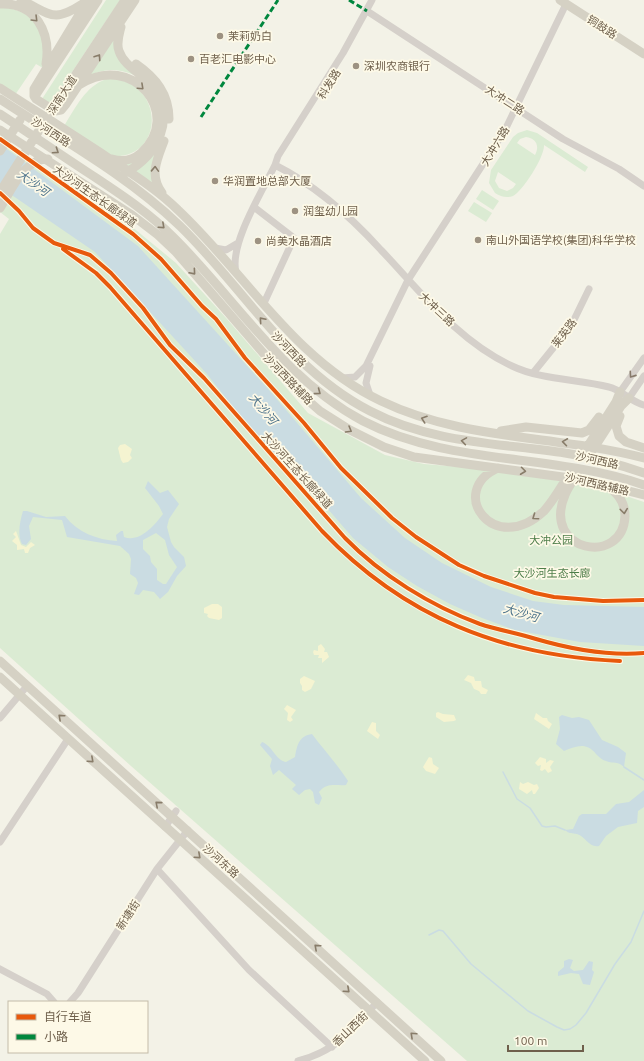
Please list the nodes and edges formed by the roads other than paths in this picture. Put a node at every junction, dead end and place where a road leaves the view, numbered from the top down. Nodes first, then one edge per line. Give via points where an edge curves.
1 (21, 0) edge
2 (33, 0) edge
3 (98, 0) edge
4 (135, 0) edge
5 (372, 0) edge
6 (377, 0) edge
7 (87, 1) edge
8 (124, 1) edge
9 (565, 1) edge
10 (0, 4) edge
11 (74, 10) junction
12 (369, 12) junction
13 (125, 16) junction
14 (119, 32) junction
15 (644, 48) edge
16 (644, 54) edge
17 (0, 88) edge
18 (0, 99) edge
19 (33, 101) junction
20 (517, 108) junction
21 (0, 114) edge
22 (50, 114) junction
23 (0, 130) edge
24 (0, 151) edge
25 (109, 158) junction
26 (275, 165) junction
27 (64, 171) junction
28 (125, 180) junction
29 (644, 186) edge
30 (0, 192) edge
31 (171, 203) junction
32 (138, 206) junction
33 (1, 207) edge
34 (254, 207) junction
35 (183, 214) junction
36 (238, 242) junction
37 (213, 247) junction
38 (236, 272) junction
39 (408, 280) junction
40 (589, 289) dead end
41 (264, 303) junction
42 (270, 310) junction
43 (248, 321) junction
44 (265, 355) junction
45 (644, 358) edge
46 (533, 373) junction
47 (314, 374) junction
48 (339, 376) junction
49 (644, 376) edge
50 (620, 392) junction
51 (371, 396) junction
52 (629, 398) junction
53 (644, 405) edge
54 (609, 420) junction
55 (462, 429) junction
56 (493, 432) junction
57 (517, 447) junction
58 (644, 448) edge
59 (402, 453) junction
60 (477, 454) junction
61 (644, 458) edge
62 (609, 462) junction
63 (644, 466) edge
64 (498, 468) junction
65 (644, 473) edge
66 (600, 483) junction
67 (644, 485) edge
68 (564, 489) junction
69 (644, 495) edge
70 (0, 661) edge
71 (0, 678) edge
72 (27, 686) junction
73 (20, 695) junction
74 (0, 718) edge
75 (68, 739) junction
76 (174, 814) junction
77 (165, 827) junction
78 (188, 830) junction
79 (180, 840) junction
80 (0, 842) edge
81 (157, 869) junction
82 (0, 969) edge
83 (53, 1001) edge
84 (71, 1001) edge
85 (378, 1002) junction
86 (370, 1011) junction
87 (332, 1047) junction
88 (298, 1061) edge
89 (425, 1061) edge
90 (442, 1061) edge

1 - 11 main road via 50,15 60,16
2 - 11 main road via 55,11
3 - 19 main road, 深南大道
4 - 13 main road
5 - 12 street, 科发路
6 - 12 street, 科发路
7 - 11 main road
7 -> 13 main road via 34,89 36,100 51,110 58,111 66,104
8 - 22 main road, 深南大道
9 - 15 main road, 铜鼓路
9 - 16 main road, 铜鼓路
9 - 20 street, 大冲六路
10 -> 19 main road via 16,6 27,12 37,20 45,33 48,48 46,66
12 - 20 street, 大冲二路
12 - 26 street, 科发路 via 278,156
13 - 14 main road
14 - 27 main road via 119,51 124,60 153,88 161,105 162,131 153,150 137,166 113,178 89,179
31 -> 14 main road via 159,188 154,173 155,162 168,129 167,101 154,79 127,55 120,43
17 - 25 main road
18 - 28 main road, 沙河西路
19 - 24 main road, 深南大道
20 - 29 street, 大冲二路 via 563,139 619,169
20 - 39 street, 大冲六路 via 488,159
21 -> 32 main road, 沙河西路
22 -> 25 main road via 66,95 91,79 114,74 128,78 146,91 153,103 156,116 152,138 138,155 122,160
22 - 30 main road, 深南大道
23 - 27 main road, 沙河西路辅路
25 - 31 main road
26 - 34 street, 科发路
26 - 39 street, 大冲三路 via 304,182 352,221
27 -> 44 main road, 沙河西路辅路 via 158,235 176,252
28 - 35 main road
47 -> 28 main road, 沙河西路 via 280,341 186,233 164,211
31 - 35 main road
32 - 33 main road via 47,159 37,160 28,166
32 -> 43 main road, 沙河西路 via 180,244
34 - 36 street, 科发路
34 - 41 street via 294,238
35 - 37 main road
36 - 37 street via 226,250
36 - 38 street, 科发路 via 234,259
37 - 38 main road
38 - 41 main road
39 - 46 street, 大冲三路 via 440,313 483,349 510,366
39 - 48 street, 大冲六路 via 364,370 352,378
39 - 51 street, 大冲六路 via 407,290 368,372 366,386
40 - 46 street, 莱英路 via 571,326
41 - 42 main road
42 - 47 main road
42 - 48 main road via 307,350
43 - 44 main road
43 -> 60 main road, 沙河西路 via 300,377 350,413 420,444
44 -> 59 main road, 沙河西路辅路 via 303,396 328,417 360,436
45 -> 50 street
46 - 50 street, 大冲三路 via 606,386
57 -> 47 main road, 沙河西路 via 452,439 406,427 355,403
48 - 51 main road
49 - 52 street
50 - 52 street, 大冲三路
50 - 54 main road
50 - 56 main road via 612,398 591,428 584,432 526,427
55 -> 51 main road via 415,416
52 - 53 street, 大冲三路
52 - 54 main road
52 - 58 main road via 617,423 616,432 623,440
54 - 68 main road
55 - 56 main road
55 - 57 main road
61 -> 56 main road via 580,444
57 - 62 main road, 沙河西路
59 - 60 main road
59 - 64 main road, 沙河西路辅路 via 427,459
60 - 67 main road, 沙河西路 via 586,469
62 - 63 main road
62 - 65 main road, 沙河西路
64 -> 66 main road, 沙河西路辅路
68 -> 64 main road via 532,519 515,527 497,526 489,523 481,515 476,497 483,479
66 -> 68 main road via 622,500 625,514 623,528 619,534 600,547 580,545 565,533 560,517
66 - 69 main road, 沙河西路辅路
70 - 72 main road, 沙河东路
71 - 73 main road, 沙河东路
72 - 73 street
76 -> 72 main road, 沙河东路
73 - 74 street
73 - 75 main road, 沙河东路
75 -> 77 main road, 沙河东路
75 - 80 street
76 - 77 street
76 - 78 main road, 沙河东路
77 - 79 main road, 沙河东路
78 - 79 street, 新塘街
85 -> 78 main road, 沙河东路
79 - 81 street, 新塘街
79 -> 86 main road, 沙河东路
81 - 84 street, 新塘街
81 - 87 street via 249,970
82 - 83 street via 47,994
85 - 86 street, 香山西街
90 -> 85 main road, 沙河东路
86 - 87 street, 香山西街
86 - 89 main road, 沙河东路
87 - 88 street, 香山西街 via 316,1056

